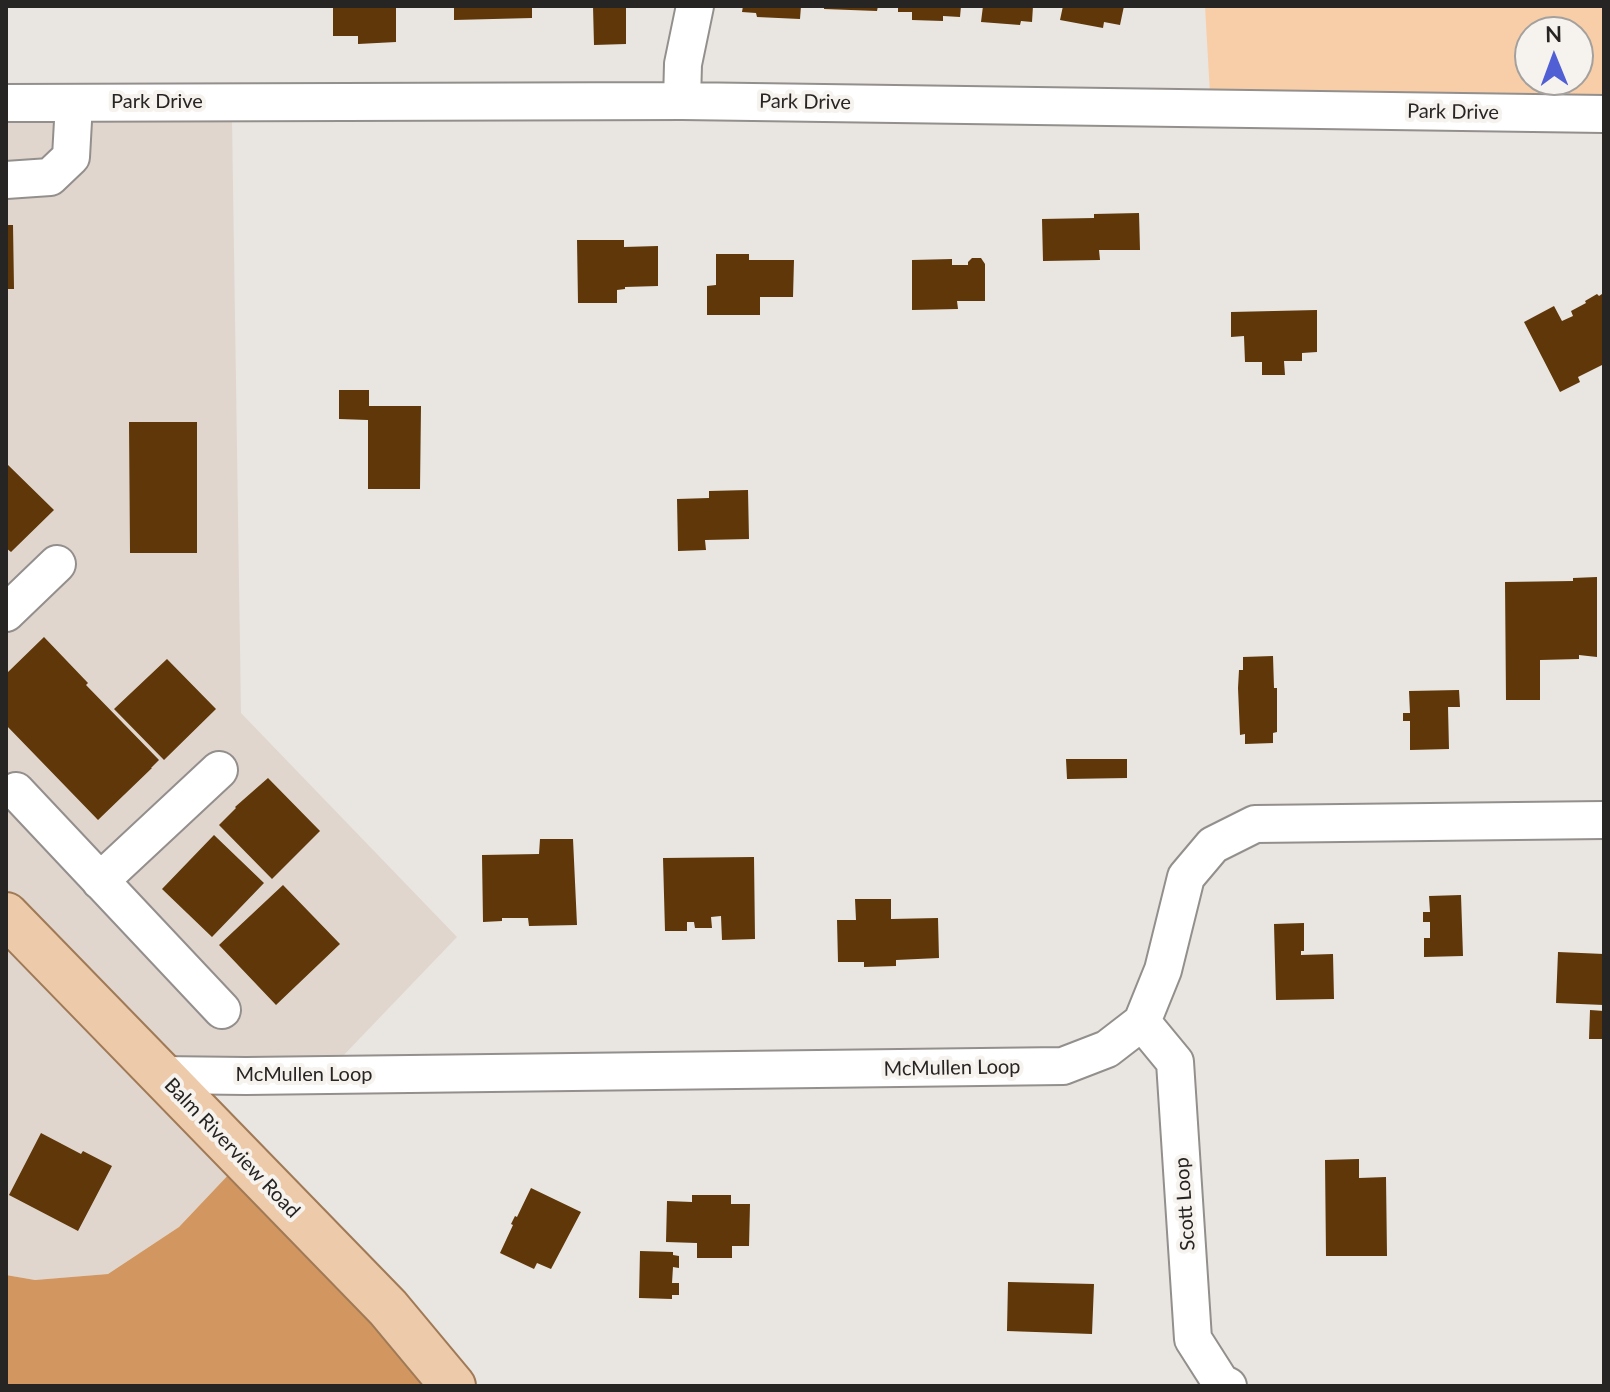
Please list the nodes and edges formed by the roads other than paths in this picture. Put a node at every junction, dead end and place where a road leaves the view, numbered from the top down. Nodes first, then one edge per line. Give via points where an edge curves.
1 (695, 6) edge
2 (682, 101) junction
3 (6, 103) edge
4 (74, 103) junction
5 (1604, 114) edge
6 (6, 180) edge
7 (57, 564) dead end
8 (6, 613) edge
9 (219, 770) dead end
10 (9, 790) edge
11 (1604, 820) edge
12 (100, 881) junction
13 (6, 915) edge
14 (222, 1010) dead end
15 (1142, 1022) junction
16 (160, 1075) junction
17 (453, 1386) edge
18 (1228, 1386) edge

1 - 2 street via 683,64
2 - 4 street, Park Drive
2 - 5 street, Park Drive
3 - 4 street, Park Drive
4 - 6 street via 71,157 50,177
7 - 8 street
9 - 12 street
10 - 12 street
11 - 15 street via 1255,824 1213,845 1186,877 1163,970
12 - 14 street
13 - 16 main road, Balm Riverview Road
15 - 16 street, McMullen Loop via 1107,1049 1063,1066
15 - 18 street, Scott Loop via 1175,1062 1193,1339
16 - 17 main road, Balm Riverview Road via 388,1308

